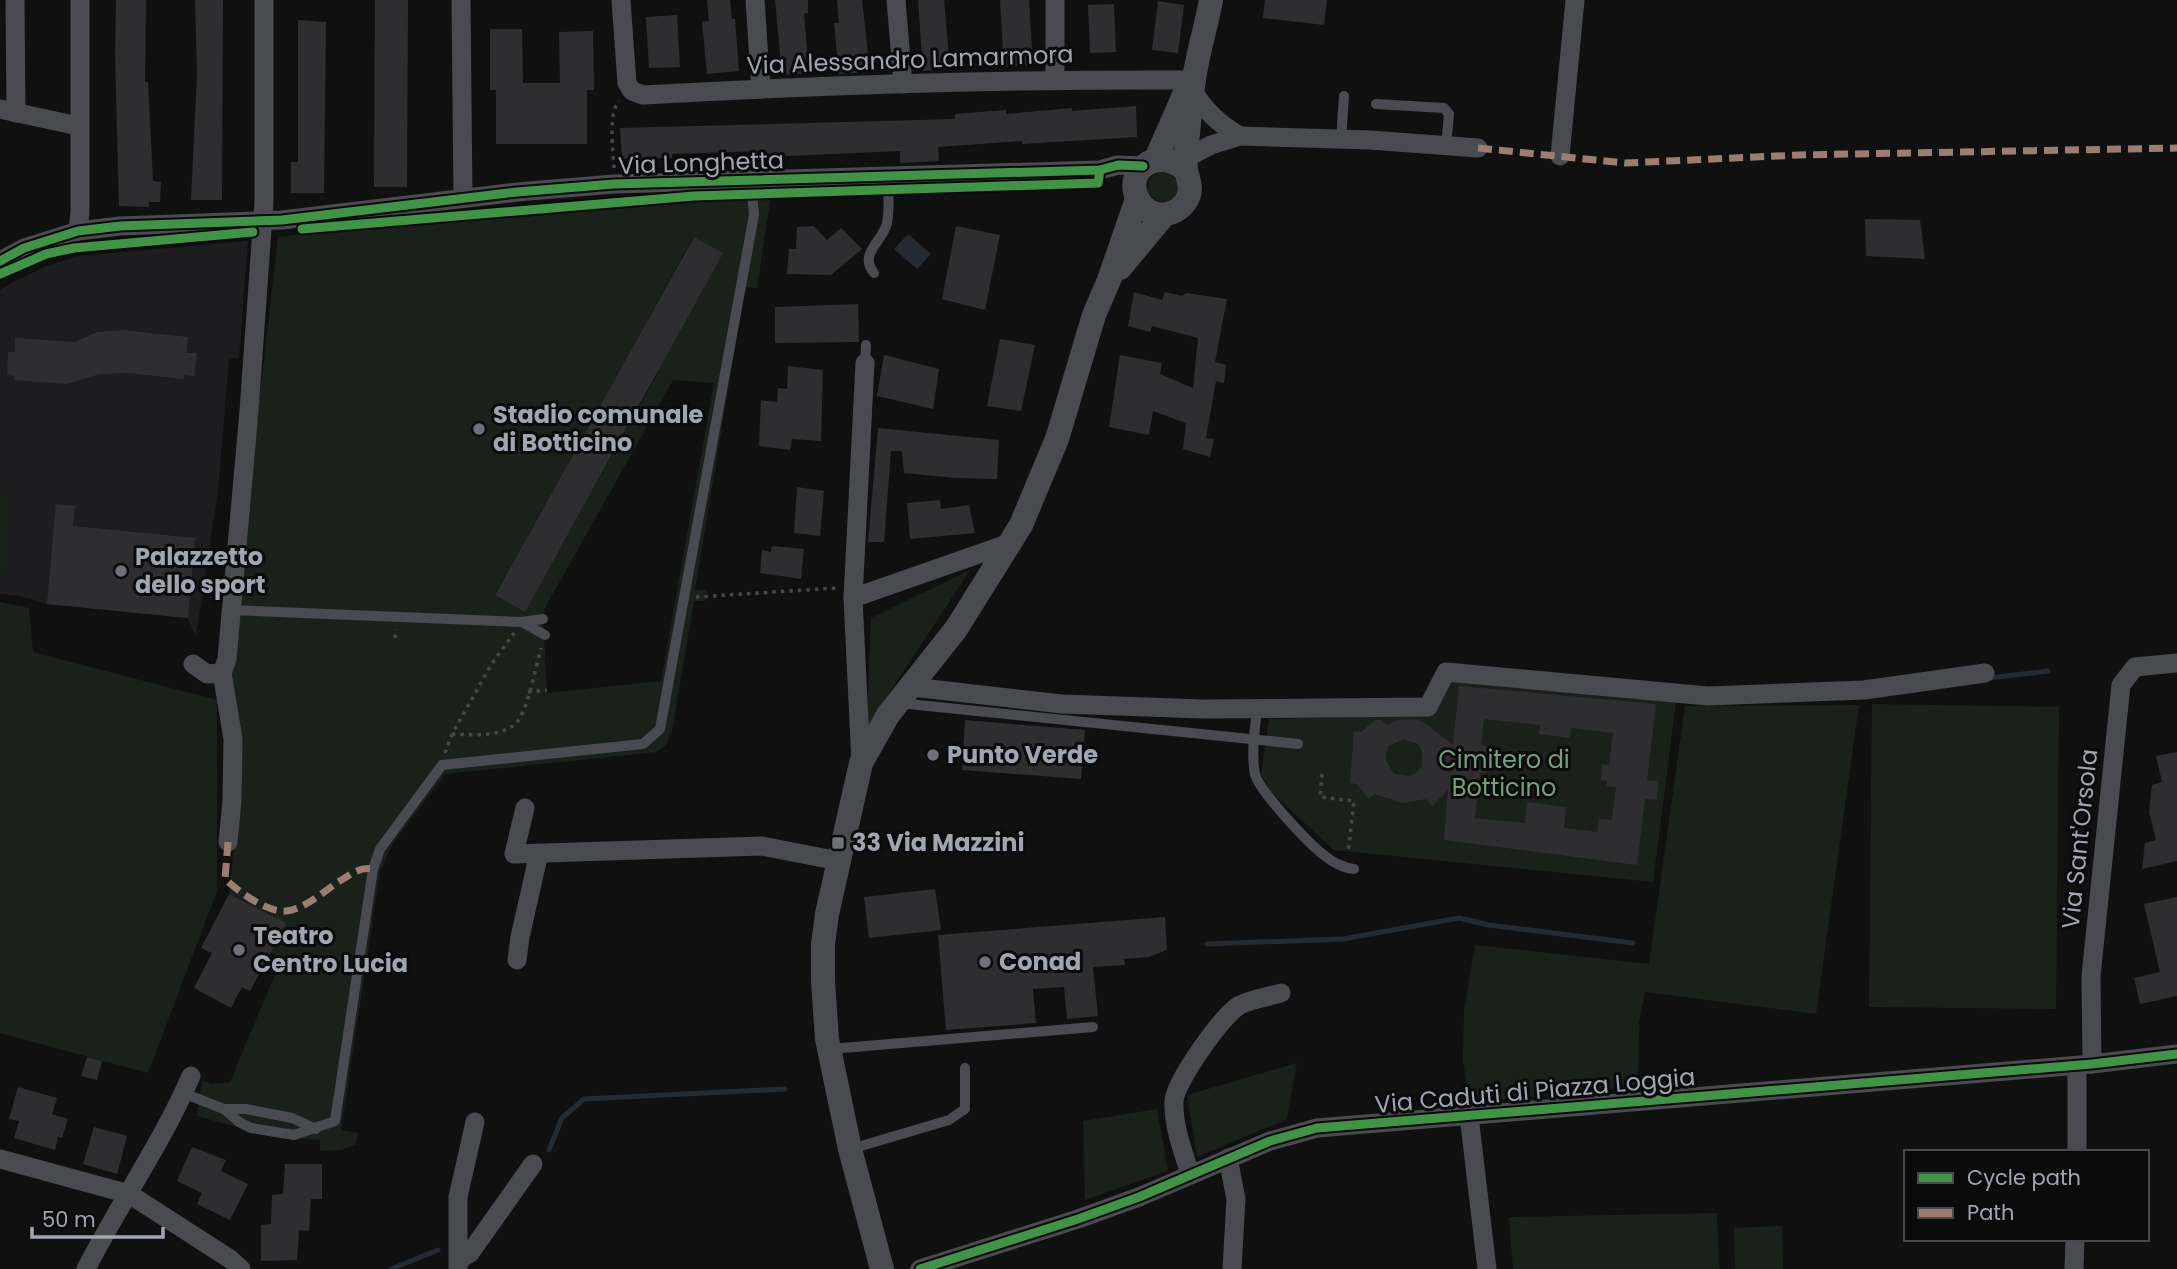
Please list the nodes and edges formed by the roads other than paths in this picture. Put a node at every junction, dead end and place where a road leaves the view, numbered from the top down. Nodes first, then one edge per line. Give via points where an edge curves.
1 (15, 0) edge
2 (80, 0) edge
3 (264, 0) edge
4 (461, 0) edge
5 (621, 0) edge
6 (755, 0) edge
7 (896, 0) edge
8 (1055, 0) edge
9 (1211, 0) edge
10 (1575, 0) edge
11 (1055, 79) junction
12 (1193, 80) junction
13 (904, 84) junction
14 (761, 89) junction
15 (1344, 96) dead end
16 (1376, 104) dead end
17 (8, 111) edge
18 (78, 125) junction
19 (1240, 136) junction
20 (1341, 139) junction
21 (1446, 146) junction
22 (1478, 148) dead end
23 (1560, 156) dead end
24 (1186, 165) junction
25 (888, 177) junction
26 (1143, 178) junction
27 (751, 181) junction
28 (463, 198) junction
29 (1164, 215) junction
30 (262, 221) junction
31 (78, 231) junction
32 (0, 261) edge
33 (874, 273) dead end
34 (1109, 280) junction
35 (866, 354) dead end
36 (1013, 541) junction
37 (854, 593) junction
38 (231, 610) junction
39 (521, 622) junction
40 (2177, 663) edge
41 (193, 664) dead end
42 (222, 673) junction
43 (1985, 673) dead end
44 (905, 695) junction
45 (1257, 709) junction
46 (1254, 740) junction
47 (1298, 744) dead end
48 (861, 763) junction
49 (525, 808) dead end
50 (228, 842) dead end
51 (538, 853) junction
52 (839, 861) junction
53 (1350, 869) road end
54 (517, 960) dead end
55 (1281, 993) dead end
56 (1093, 1027) dead end
57 (829, 1049) junction
58 (2177, 1054) edge
59 (2085, 1065) junction
60 (965, 1068) dead end
61 (187, 1084) joint
62 (224, 1109) junction
63 (1469, 1116) junction
64 (475, 1122) dead end
65 (316, 1129) junction
66 (850, 1150) junction
67 (2077, 1150) edge
68 (1228, 1158) junction
69 (0, 1160) edge
70 (533, 1164) dead end
71 (1190, 1174) junction
72 (130, 1194) junction
73 (2075, 1241) edge
74 (458, 1264) edge
75 (86, 1269) edge
76 (241, 1269) edge
77 (882, 1269) edge
78 (920, 1269) edge
79 (1232, 1269) edge
80 (1487, 1269) edge
81 (2074, 1269) edge

1 - 17 street
2 - 18 street
3 - 30 street
4 - 28 street
5 - 14 street, Via Alessandro Lamarmora via 627,83 632,91 643,95
6 - 14 street
7 - 13 street
8 - 11 street
9 - 12 street
10 - 23 street
11 - 12 street, Via Alessandro Lamarmora
11 - 13 street, Via Alessandro Lamarmora
12 - 19 street via 1201,104
12 - 24 street
12 - 26 street
13 - 14 street, Via Alessandro Lamarmora
15 - 20 lane
16 - 21 lane via 1444,107 1449,114
17 - 18 street
18 - 31 street
19 - 20 street
19 - 24 street via 1211,145
20 - 21 street
21 - 22 street
24 - 26 street via 1168,159
24 - 29 street via 1190,192 1175,212
25 - 26 street, Via Longhetta via 1100,170 1118,165
25 - 27 street, Via Longhetta
25 - 33 lane via 887,222 868,256
26 - 29 street via 1144,208
26 - 34 street
27 - 28 street, Via Longhetta via 614,184
27 - 65 lane via 754,215 707,447 660,729 643,744 442,765 380,849 373,869 335,1121
28 - 30 street, Via Longhetta
29 - 34 street
30 - 31 street, Via Longhetta
30 - 38 street
31 - 32 street, Via Longhetta via 24,248
34 - 36 street via 1057,439
35 - 37 street
36 - 37 street
36 - 44 street via 956,629
37 - 48 street
38 - 39 lane
38 - 42 street
39 - 39 lane via 543,629
40 - 59 street, Via Sant'Orsola via 2134,667 2121,685
41 - 42 street via 207,674
42 - 50 street via 233,739
43 - 45 street via 1864,690 1708,696 1446,672 1428,707
44 - 45 street
44 - 46 lane
44 - 48 street
45 - 46 lane
46 - 47 lane
46 - 53 lane via 1255,776 1266,795 1325,856
48 - 52 street
49 - 51 street via 514,854
51 - 52 street via 762,846
51 - 54 street
52 - 57 street via 827,914
55 - 71 street via 1239,1006 1192,1062 1174,1099 1177,1133
56 - 57 lane via 918,1037
57 - 66 street
58 - 59 street, Via Caduti di Piazza Loggia
59 - 63 street, Via Caduti di Piazza Loggia
59 - 67 street, Via Sant'Orsola
60 - 66 lane via 965,1110 949,1120
61 - 62 lane
61 - 72 street
62 - 65 lane via 292,1118
62 - 65 lane via 251,1128 294,1135
63 - 68 street, Via Caduti di Piazza Loggia via 1317,1128
63 - 80 street, Via Caduti di Piazza Loggia
64 - 74 street via 458,1197
66 - 77 street
68 - 71 street, Via Caduti di Piazza Loggia
68 - 79 street via 1236,1199
69 - 72 street
70 - 74 street via 471,1253
71 - 78 street, Via Caduti di Piazza Loggia via 1078,1219
72 - 75 street
72 - 76 street
73 - 81 street

